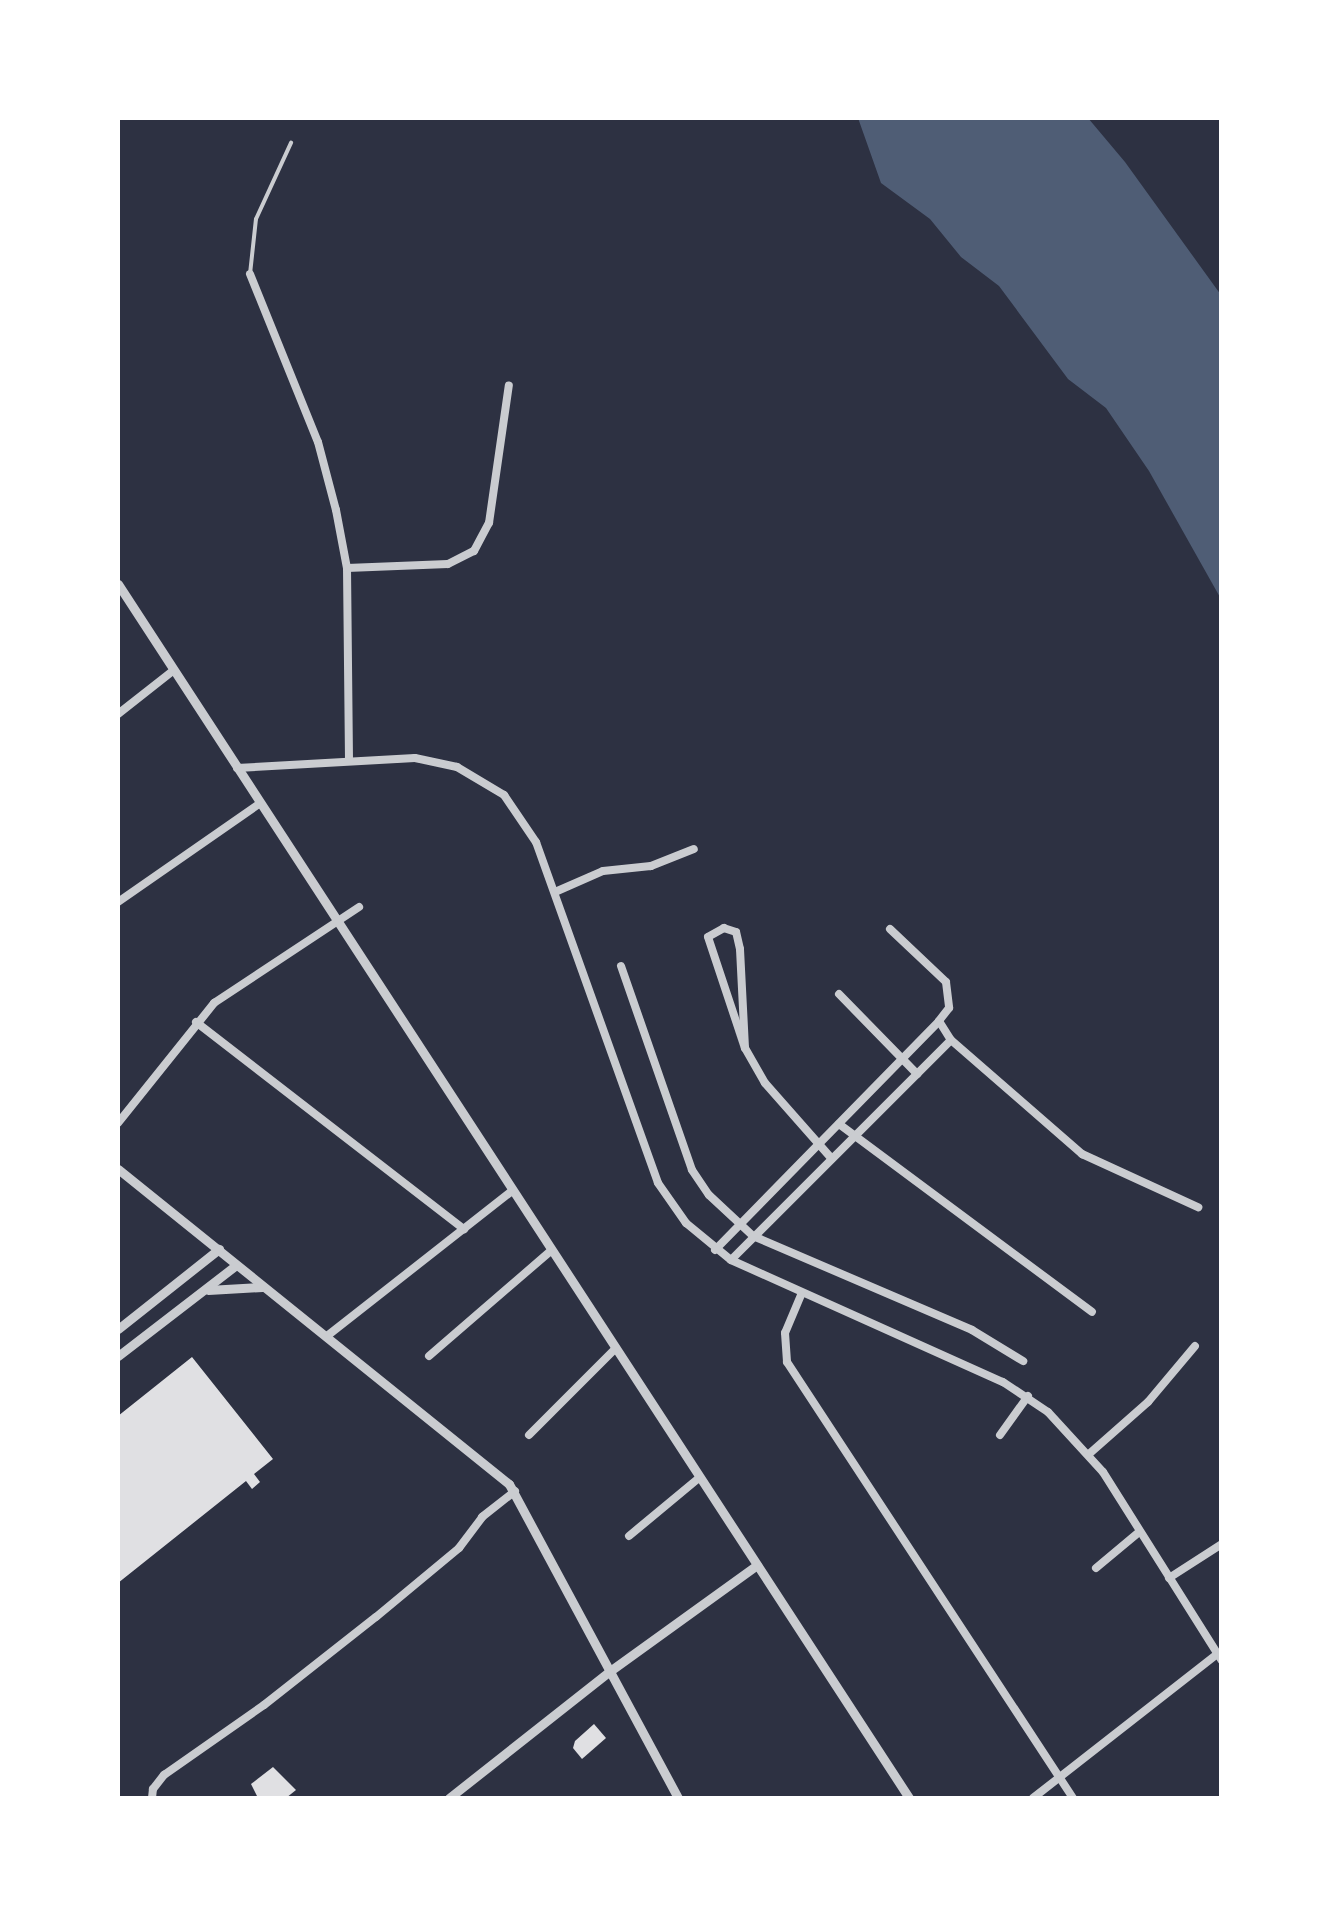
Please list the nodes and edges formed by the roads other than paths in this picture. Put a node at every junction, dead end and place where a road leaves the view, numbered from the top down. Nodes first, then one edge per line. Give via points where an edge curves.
1 (291, 143) dead end
2 (250, 274) joint
3 (508, 385) dead end
4 (347, 568) junction
5 (118, 584) edge
6 (174, 670) junction
7 (118, 714) edge
8 (349, 760) junction
9 (236, 768) junction
10 (259, 804) junction
11 (694, 849) dead end
12 (556, 892) junction
13 (118, 902) edge
14 (359, 907) dead end
15 (336, 922) junction
16 (890, 930) dead end
17 (621, 966) dead end
18 (840, 994) dead end
19 (939, 1021) junction
20 (196, 1022) junction
21 (951, 1040) junction
22 (745, 1048) junction
23 (903, 1058) junction
24 (917, 1074) junction
25 (118, 1122) edge
26 (839, 1124) junction
27 (856, 1136) junction
28 (818, 1145) junction
29 (832, 1159) junction
30 (118, 1170) edge
31 (512, 1191) junction
32 (1198, 1207) dead end
33 (740, 1225) junction
34 (464, 1229) junction
35 (753, 1236) junction
36 (218, 1249) junction
37 (552, 1250) junction
38 (715, 1250) junction
39 (731, 1260) junction
40 (236, 1264) junction
41 (266, 1287) junction
42 (201, 1292) junction
43 (802, 1295) junction
44 (1092, 1312) dead end
45 (130, 1320) junction
46 (118, 1329) edge
47 (142, 1336) junction
48 (327, 1336) junction
49 (1195, 1346) dead end
50 (616, 1348) junction
51 (118, 1356) edge
52 (430, 1356) dead end
53 (1023, 1360) dead end
54 (1028, 1396) junction
55 (1000, 1434) dead end
56 (529, 1436) dead end
57 (1089, 1454) junction
58 (700, 1476) junction
59 (514, 1491) junction
60 (1139, 1532) junction
61 (629, 1536) dead end
62 (1222, 1544) edge
63 (756, 1565) junction
64 (1096, 1568) dead end
65 (1168, 1578) junction
66 (1219, 1658) edge
67 (610, 1672) junction
68 (1059, 1778) junction
69 (152, 1798) edge
70 (449, 1798) edge
71 (678, 1798) edge
72 (910, 1798) edge
73 (1033, 1798) edge
74 (1073, 1798) edge

1 - 2 lane via 256,220
2 - 4 street via 318,442
3 - 4 street via 490,523 474,551 448,564
4 - 8 street
5 - 6 street
6 - 7 street
6 - 9 street
8 - 9 street
8 - 12 street via 428,759 486,782 528,826
9 - 10 street
10 - 13 street
10 - 15 street
11 - 12 street via 651,866 604,871
12 - 38 street via 658,1183
14 - 15 street
15 - 20 street
15 - 31 street
16 - 19 street via 946,982 949,1008
17 - 33 street via 692,1170
18 - 23 street
19 - 21 street
19 - 23 street
20 - 25 street
20 - 34 street
21 - 24 street
21 - 32 street via 1082,1154
22 - 22 street via 708,937 724,928 736,932
22 - 28 street
23 - 24 street
23 - 26 street
24 - 27 street
26 - 27 street
26 - 28 street
27 - 29 street
27 - 44 street
28 - 29 street
28 - 33 street
29 - 35 street
30 - 36 street
31 - 34 street
31 - 37 street
33 - 35 street
33 - 38 street
34 - 48 street
35 - 39 street
35 - 53 street via 972,1330
36 - 40 street
36 - 45 street
37 - 50 street
37 - 52 street
38 - 39 street
39 - 43 street
40 - 41 street
40 - 42 street
41 - 42 street via 226,1285
41 - 48 street
42 - 47 street
43 - 54 street
43 - 68 street via 785,1333 786,1362
45 - 46 street
45 - 47 street
47 - 51 street
48 - 59 street
49 - 57 street via 1148,1402
50 - 56 street
50 - 58 street
54 - 55 street
54 - 57 street
57 - 60 street
58 - 61 street
58 - 63 street
59 - 67 street
59 - 69 street via 459,1548 164,1775
60 - 64 street
60 - 65 street
62 - 65 street
63 - 67 street
63 - 72 street
65 - 66 street
66 - 68 street
67 - 70 street
67 - 71 street
68 - 73 street
68 - 74 street

